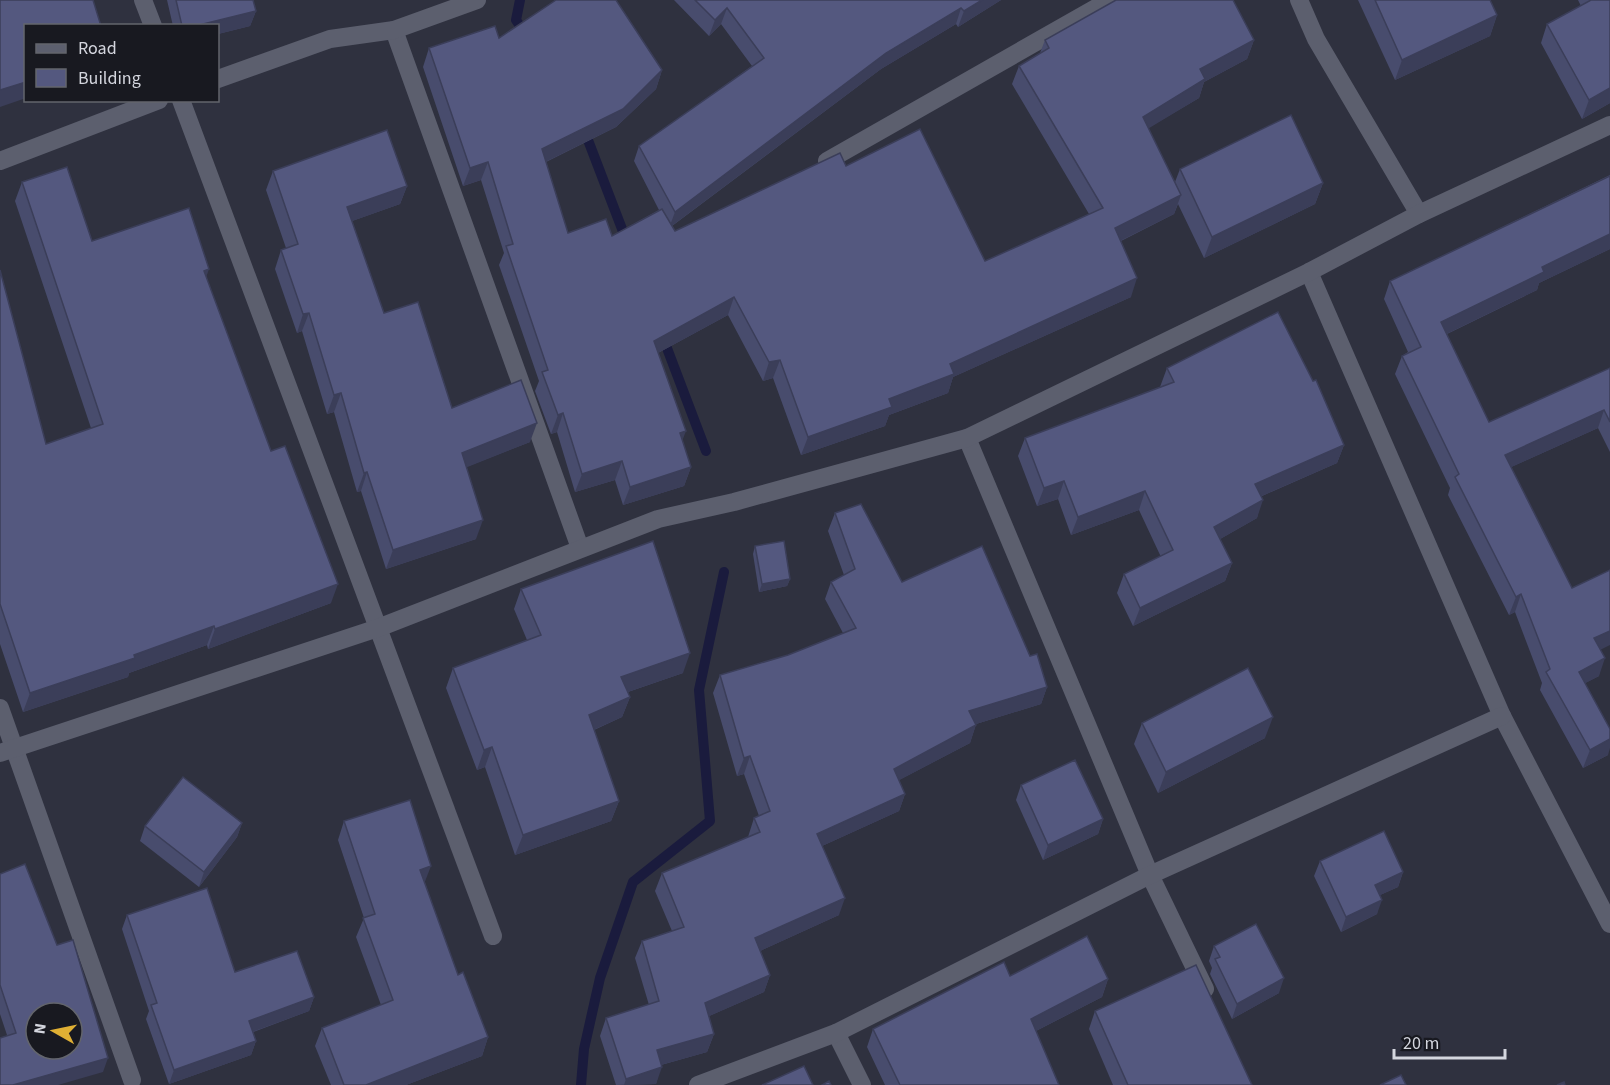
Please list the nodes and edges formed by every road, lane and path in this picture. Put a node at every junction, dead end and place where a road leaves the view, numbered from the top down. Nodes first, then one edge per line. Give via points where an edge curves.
1 (143, 0) edge
2 (477, 0) edge
3 (1110, 0) edge
4 (1299, 0) edge
5 (152, 24) edge
6 (394, 30) junction
7 (219, 79) edge
8 (154, 102) edge
9 (183, 102) edge
10 (1610, 125) edge
11 (0, 161) edge
12 (827, 161) edge
13 (1419, 214) junction
14 (1309, 272) junction
15 (967, 438) junction
16 (580, 548) junction
17 (378, 628) junction
18 (0, 708) edge
19 (1502, 716) junction
20 (7, 750) edge
21 (1150, 875) junction
22 (1610, 924) edge
23 (493, 936) dead end
24 (1210, 1001) edge
25 (836, 1033) junction
26 (132, 1080) dead end
27 (698, 1085) edge
28 (862, 1085) edge

1 - 5 street
2 - 6 street
3 - 12 street
4 - 13 street via 1316,39
6 - 7 street via 330,39
6 - 16 street
8 - 11 street
9 - 17 street
10 - 13 street
13 - 14 street
14 - 15 street
14 - 19 street
15 - 16 street via 775,492 658,519
15 - 21 street
16 - 17 street
17 - 20 street
17 - 23 street
18 - 20 street
19 - 21 street
19 - 22 street
20 - 26 street
21 - 24 street
21 - 25 street
25 - 27 street
25 - 28 street

